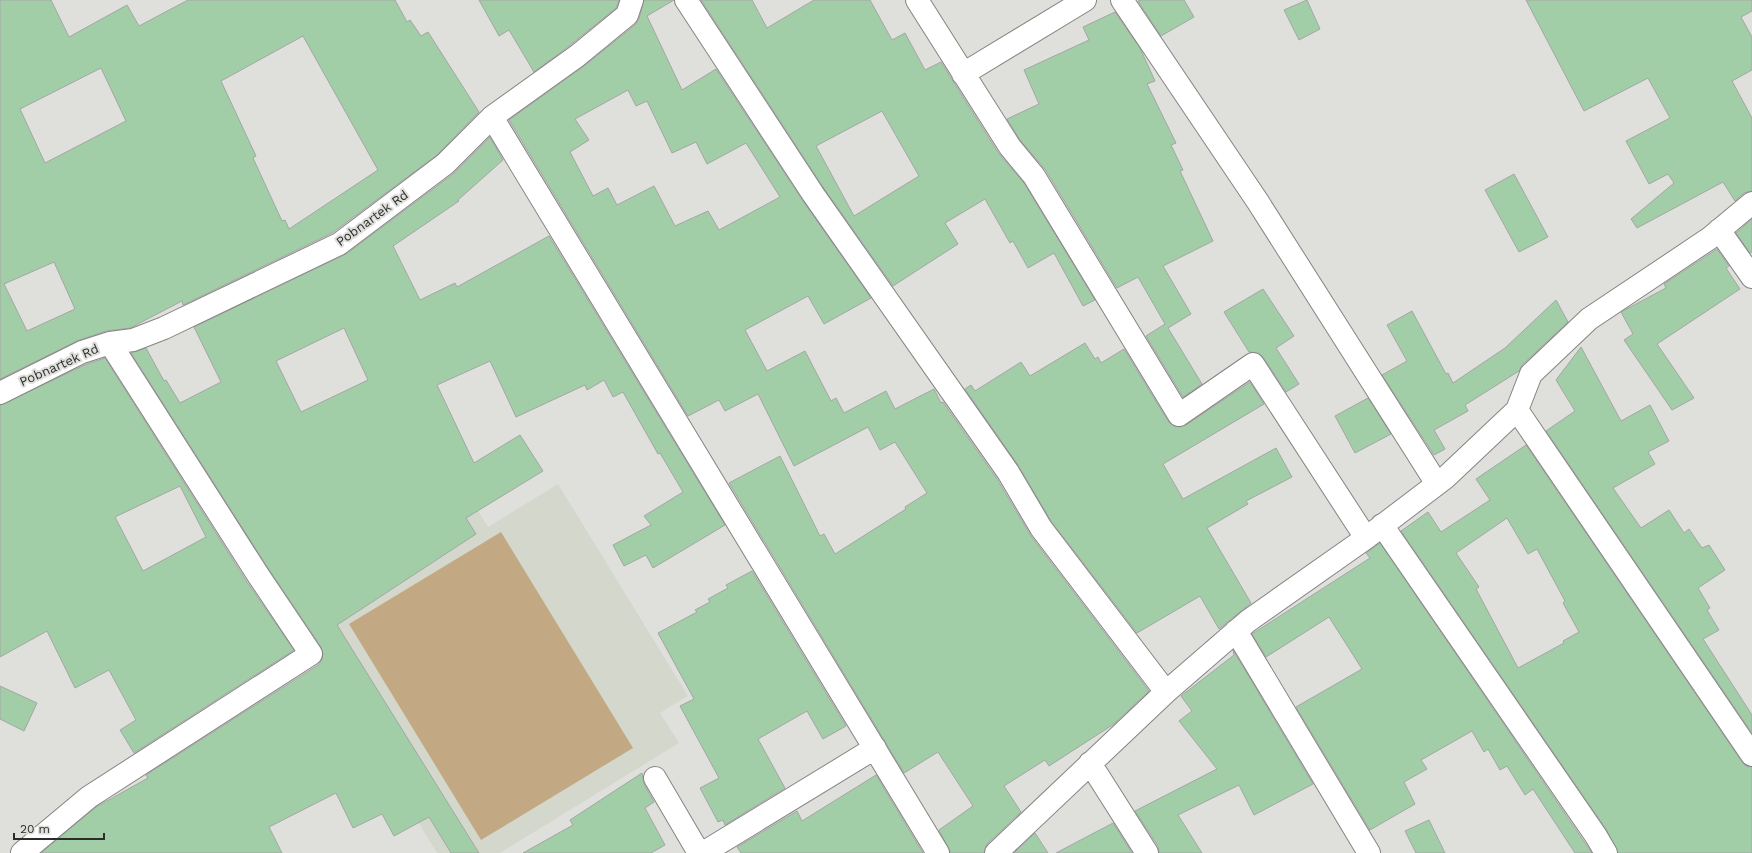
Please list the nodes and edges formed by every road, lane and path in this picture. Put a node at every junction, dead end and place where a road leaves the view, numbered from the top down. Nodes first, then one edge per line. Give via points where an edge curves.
1 (686, 0) edge
2 (917, 0) edge
3 (1085, 0) edge
4 (1122, 0) edge
5 (625, 5) edge
6 (964, 74) junction
7 (492, 118) junction
8 (1752, 203) edge
9 (1719, 230) junction
10 (1752, 277) edge
11 (110, 343) junction
12 (0, 393) edge
13 (1517, 410) junction
14 (1437, 484) junction
15 (1374, 531) junction
16 (1236, 631) junction
17 (1166, 692) junction
18 (875, 748) junction
19 (1752, 755) edge
20 (1090, 764) junction
21 (655, 778) dead end
22 (22, 853) edge
23 (699, 853) edge
24 (703, 853) edge
25 (938, 853) edge
26 (996, 853) edge
27 (1147, 853) edge
28 (1369, 853) edge
29 (1606, 853) edge

1 - 17 street via 813,194 1008,472 1041,528
2 - 6 street
3 - 6 street
4 - 14 street via 1258,202
5 - 7 street, Pobnartek Rd via 577,56
6 - 15 street via 1010,147 1034,176 1179,415 1253,364
7 - 11 street, Pobnartek Rd via 445,164 339,244 164,328 133,340
7 - 18 street
8 - 9 street
9 - 10 street
9 - 13 street via 1588,319 1531,374
11 - 12 street, Pobnartek Rd via 82,352
11 - 22 street via 311,654 88,797
13 - 14 street
13 - 19 street
14 - 15 street
15 - 16 street
15 - 29 street
16 - 17 street
16 - 28 street
17 - 20 street
18 - 24 street
18 - 25 street
20 - 26 street
20 - 27 street
21 - 23 street

